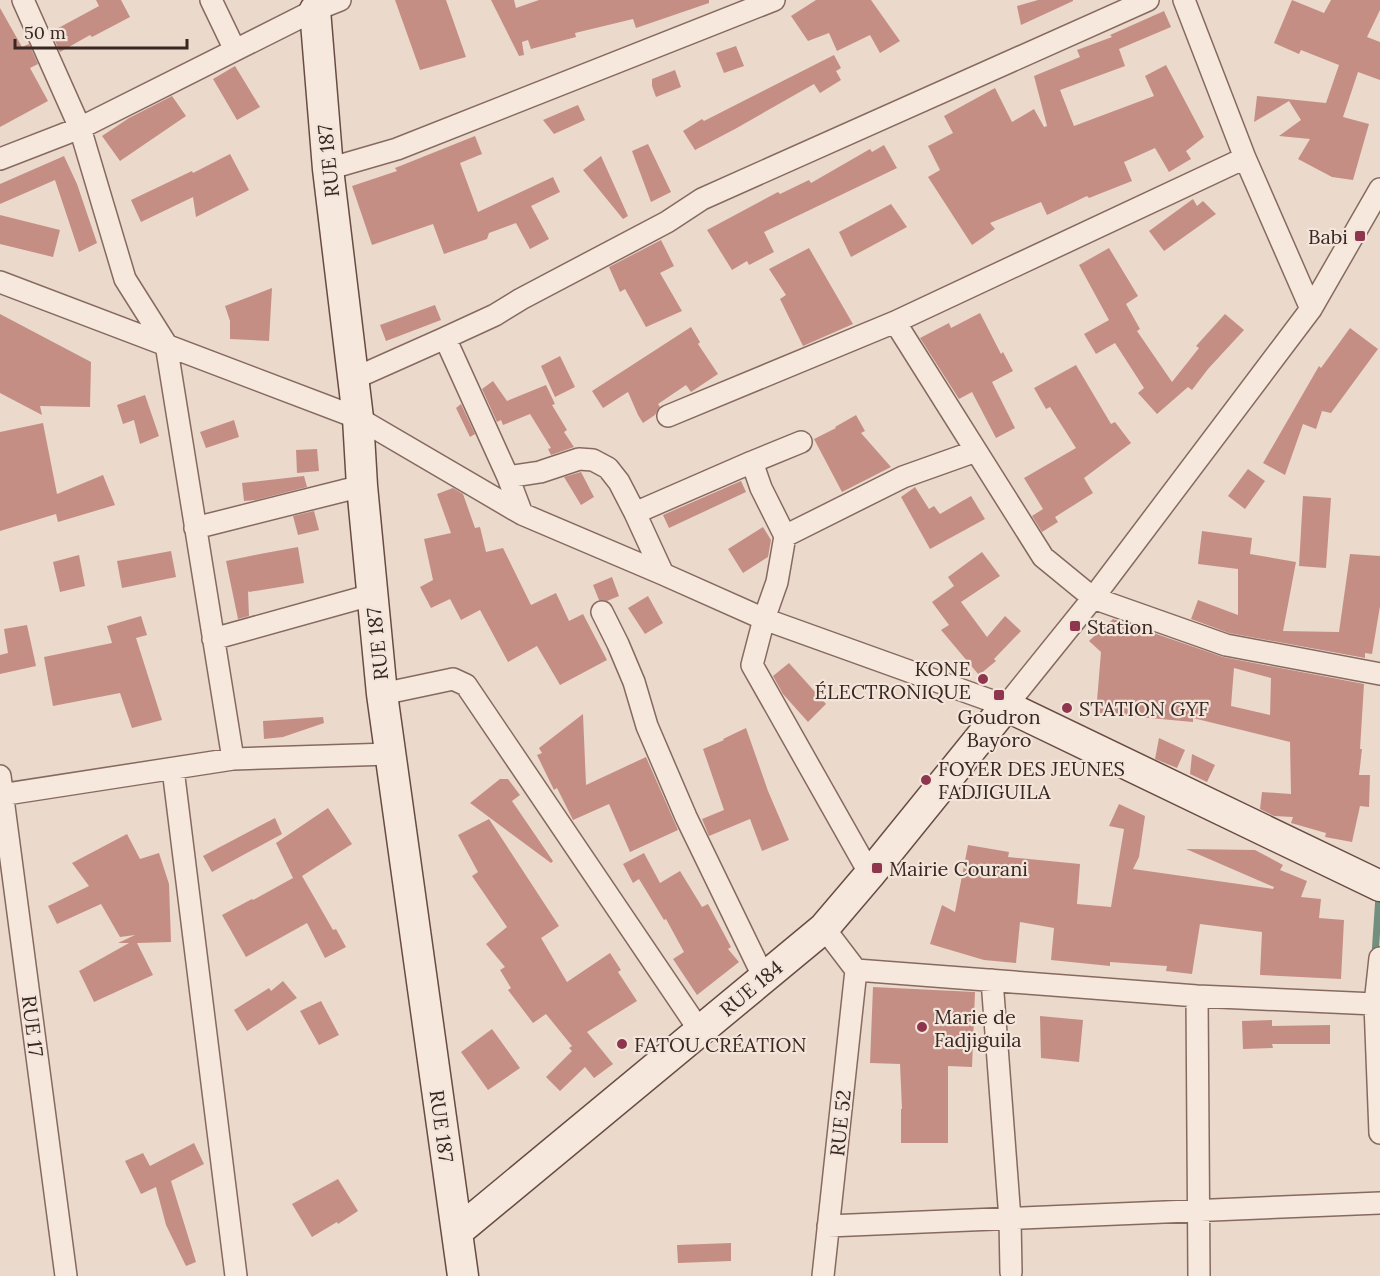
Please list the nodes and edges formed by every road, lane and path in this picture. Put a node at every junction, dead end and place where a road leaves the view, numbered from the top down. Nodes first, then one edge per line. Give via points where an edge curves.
1 (23, 0) edge
2 (211, 0) edge
3 (774, 0) edge
4 (1148, 0) edge
5 (1184, 0) edge
6 (323, 3) edge
7 (235, 50) junction
8 (80, 128) junction
9 (1245, 158) junction
10 (0, 159) edge
11 (328, 169) junction
12 (1380, 189) edge
13 (0, 282) edge
14 (1311, 309) junction
15 (895, 322) junction
16 (445, 338) junction
17 (166, 344) junction
18 (353, 379) junction
19 (668, 416) dead end
20 (358, 418) junction
21 (801, 442) dead end
22 (976, 451) junction
23 (752, 462) junction
24 (508, 477) junction
25 (362, 486) junction
26 (636, 513) junction
27 (522, 514) junction
28 (195, 528) junction
29 (785, 536) junction
30 (663, 574) junction
31 (371, 595) junction
32 (1094, 598) junction
33 (602, 612) dead end
34 (764, 619) junction
35 (213, 639) junction
36 (1380, 674) edge
37 (382, 694) junction
38 (1006, 706) junction
39 (390, 754) junction
40 (233, 759) junction
41 (173, 769) junction
42 (1, 789) edge
43 (870, 874) junction
44 (1380, 886) edge
45 (824, 928) junction
46 (1380, 958) edge
47 (856, 970) junction
48 (764, 978) junction
49 (992, 980) junction
50 (1197, 996) junction
51 (1375, 1004) junction
52 (700, 1031) junction
53 (1380, 1133) edge
54 (1380, 1203) edge
55 (1198, 1211) junction
56 (1010, 1219) junction
57 (828, 1226) junction
58 (458, 1232) junction
59 (1011, 1272) dead end
60 (66, 1276) edge
61 (236, 1276) edge
62 (463, 1276) edge
63 (823, 1276) edge
64 (1199, 1276) edge

1 - 8 street
2 - 7 street
3 - 11 street via 397,149
4 - 16 street via 702,199 667,222
5 - 9 street
6 - 7 street
6 - 11 street, RUE 187
7 - 8 street
8 - 10 street
8 - 17 street via 125,279
9 - 14 street
9 - 15 street
11 - 18 street, RUE 187
12 - 14 street
13 - 17 street
14 - 32 street
15 - 19 street
15 - 22 street
16 - 18 street
16 - 24 street
17 - 20 street
17 - 28 street
18 - 20 street, RUE 187
20 - 25 street, RUE 187
20 - 27 street
21 - 23 street
22 - 29 street via 903,477
22 - 32 street via 1043,557
23 - 26 street
23 - 29 street via 760,488
24 - 26 street via 540,472 579,459 593,460 608,468
24 - 27 street
25 - 28 street
25 - 31 street, RUE 187
26 - 30 street
27 - 30 street
28 - 35 street
29 - 34 street via 777,582
30 - 34 street
31 - 35 street
31 - 37 street, RUE 187
32 - 36 street via 1226,645
32 - 38 street
33 - 48 street via 634,682 647,726 686,817
34 - 38 street
34 - 43 street via 752,665
35 - 40 street
37 - 39 street, RUE 187
37 - 52 street via 453,679 466,686
38 - 43 street, RUE 184
38 - 44 street
39 - 40 street
39 - 58 street, RUE 187
40 - 41 street
41 - 42 street
41 - 61 street
42 - 60 street, RUE 17
43 - 45 street, RUE 184
45 - 47 street
45 - 48 street, RUE 184
46 - 51 street
47 - 49 street
47 - 57 street, RUE 52
48 - 52 street, RUE 184
49 - 50 street
49 - 56 street
50 - 51 street
50 - 55 street
51 - 53 street
52 - 58 street, RUE 184
54 - 55 street
55 - 56 street
55 - 64 street
56 - 57 street
56 - 59 street
57 - 63 street, RUE 52
58 - 62 street, RUE 187

